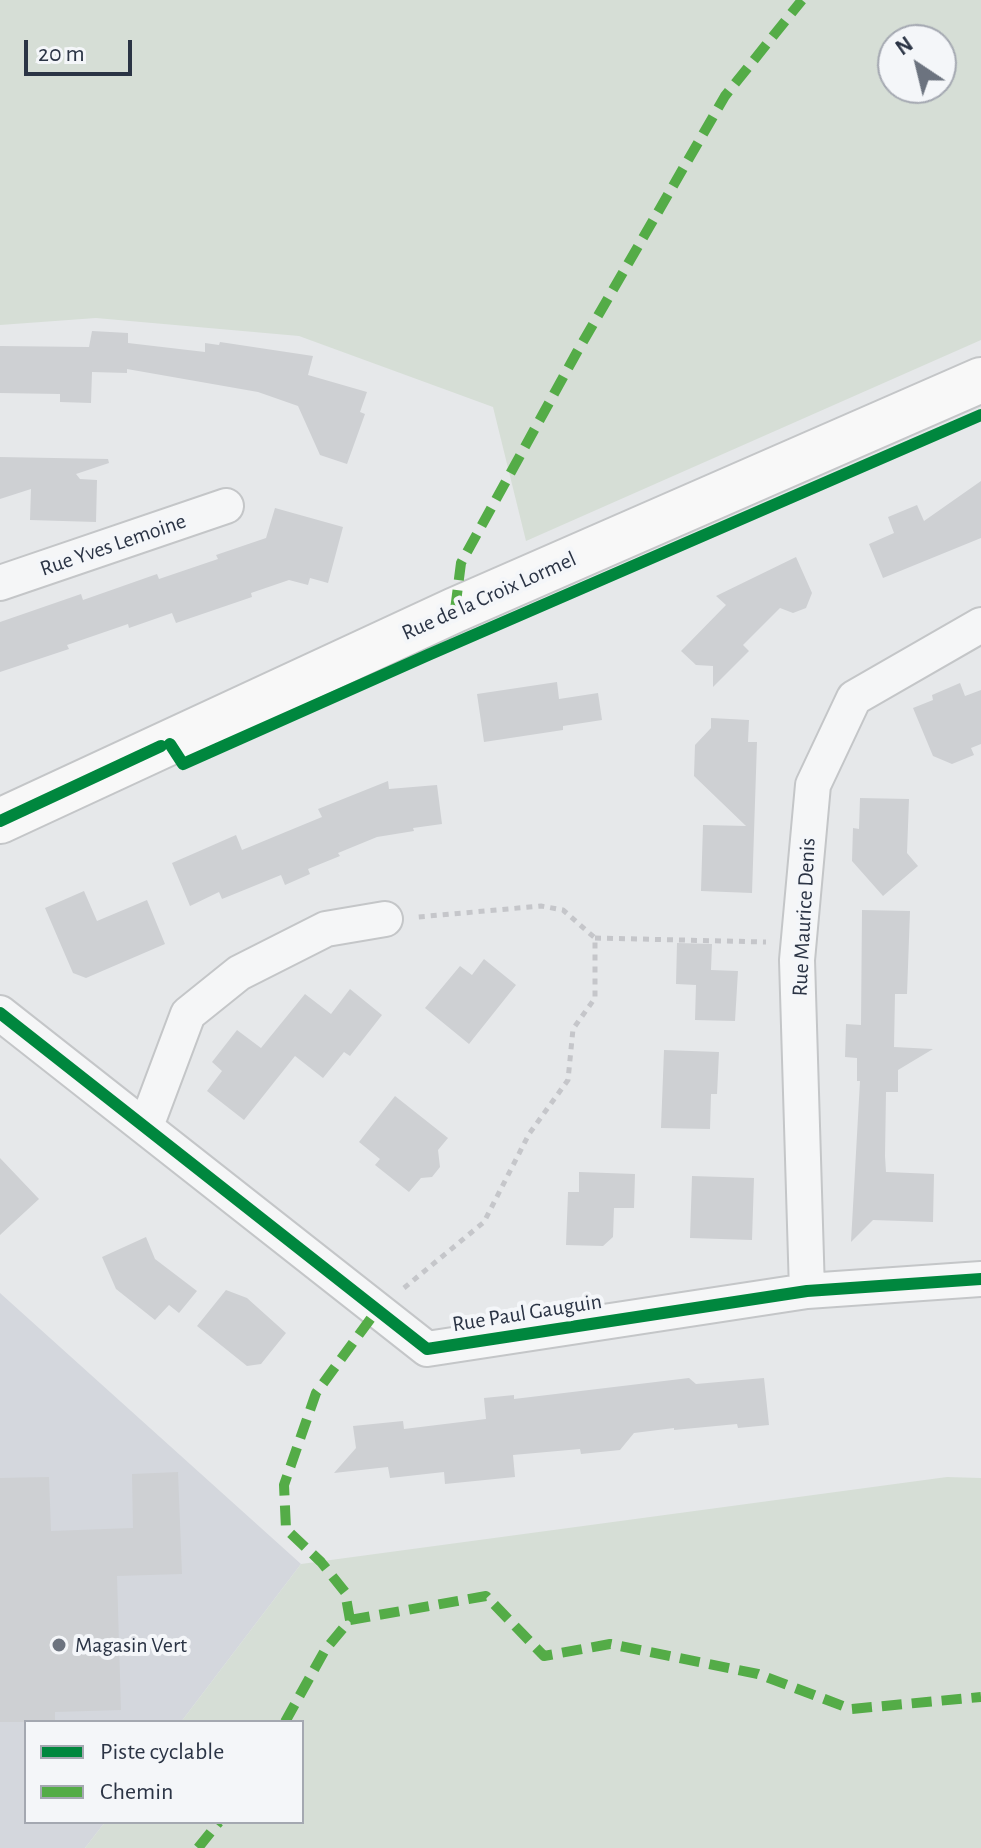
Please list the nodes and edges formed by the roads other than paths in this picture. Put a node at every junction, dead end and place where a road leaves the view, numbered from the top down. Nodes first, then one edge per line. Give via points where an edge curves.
1 (981, 380) edge
2 (226, 506) dead end
3 (0, 583) edge
4 (981, 625) edge
5 (0, 821) edge
6 (385, 919) road end
7 (0, 1013) edge
8 (146, 1126) junction
9 (981, 1279) edge
10 (807, 1291) junction

1 - 5 street, Rue de la Croix Lormel via 455,610
2 - 3 street, Rue Yves Lemoine
4 - 10 street, Rue Maurice Denis via 854,698 813,785 798,943
6 - 8 street via 326,929 239,973 188,1014
7 - 8 street, Rue Paul Gauguin
8 - 10 street, Rue Paul Gauguin via 427,1349
9 - 10 street, Rue Paul Gauguin

